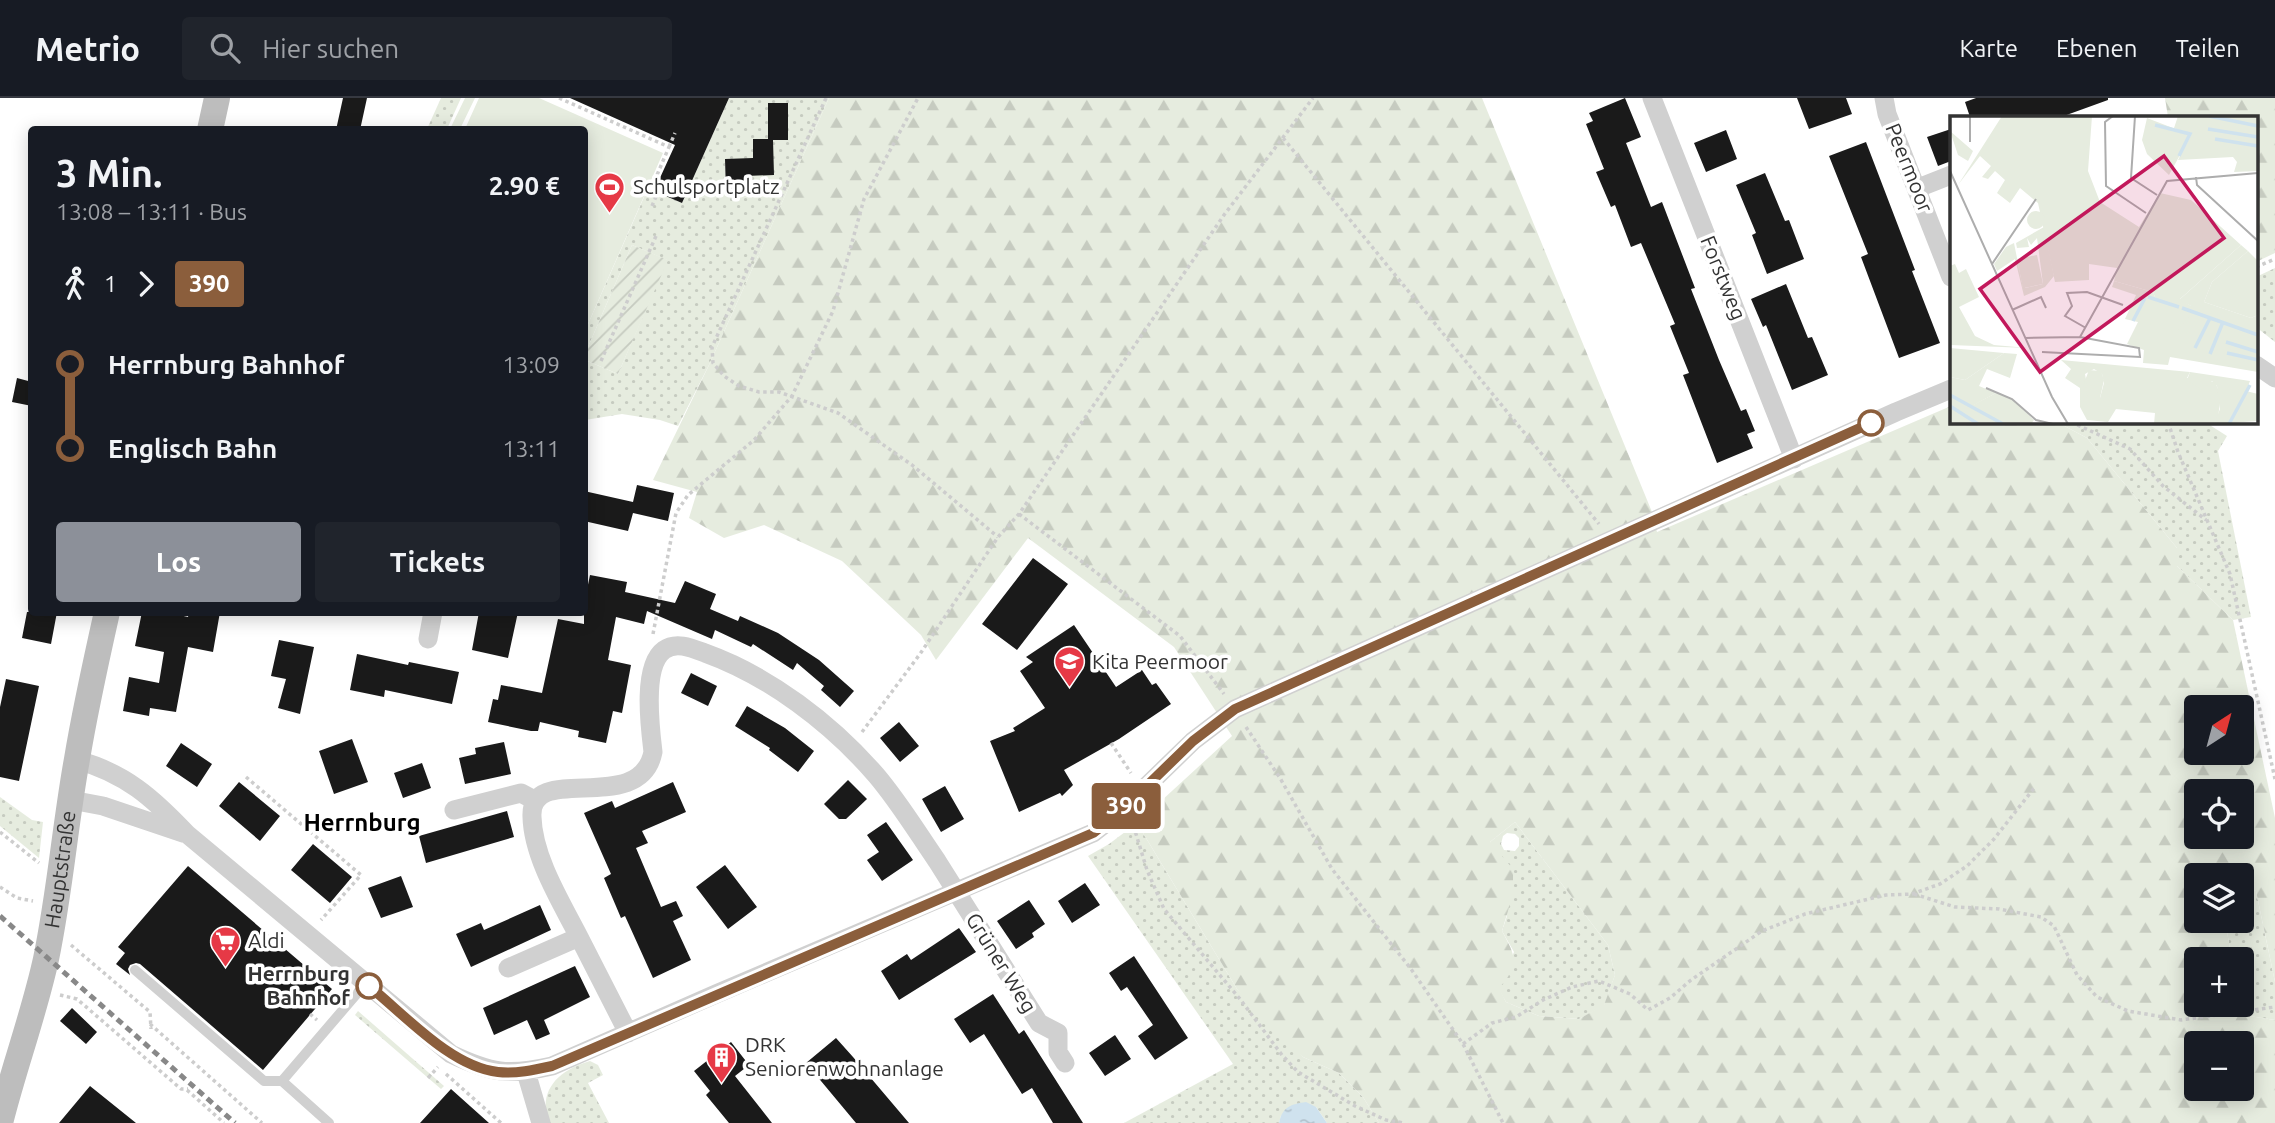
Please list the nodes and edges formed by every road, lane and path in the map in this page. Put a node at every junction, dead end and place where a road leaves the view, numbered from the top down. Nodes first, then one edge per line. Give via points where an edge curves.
1 (217, 98) edge
2 (559, 98) edge
3 (825, 98) edge
4 (918, 98) edge
5 (1313, 98) edge
6 (1652, 98) edge
7 (1884, 98) edge
8 (211, 126) edge
9 (675, 133) dead end
10 (1283, 138) junction
11 (669, 147) junction
12 (1950, 175) edge
13 (1917, 188) junction
14 (651, 189) dead end
15 (659, 192) dead end
16 (652, 206) dead end
17 (656, 236) dead end
18 (2275, 259) edge
19 (2258, 266) edge
20 (1950, 274) edge
21 (601, 361) dead end
22 (2258, 366) edge
23 (2275, 378) edge
24 (1950, 389) edge
25 (792, 396) junction
26 (2075, 424) edge
27 (2169, 424) edge
28 (1794, 458) junction
29 (1020, 514) junction
30 (2208, 521) junction
31 (998, 537) junction
32 (1612, 540) junction
33 (106, 616) edge
34 (432, 616) edge
35 (428, 639) dead end
36 (665, 649) junction
37 (1235, 709) junction
38 (1111, 743) dead end
39 (851, 747) junction
40 (76, 760) junction
41 (246, 777) dead end
42 (2275, 779) edge
43 (2035, 787) dead end
44 (1143, 790) junction
45 (71, 800) junction
46 (536, 801) junction
47 (454, 810) dead end
48 (1120, 812) junction
49 (0, 832) edge
50 (187, 834) junction
51 (63, 870) junction
52 (0, 887) edge
53 (957, 892) junction
54 (1912, 894) junction
55 (17, 898) dead end
56 (52, 929) junction
57 (308, 935) junction
58 (579, 937) junction
59 (508, 968) dead end
60 (135, 970) dead end
61 (366, 983) junction
62 (39, 991) junction
63 (2275, 1007) edge
64 (628, 1033) junction
65 (1463, 1044) junction
66 (1065, 1063) dead end
67 (438, 1067) dead end
68 (526, 1072) junction
69 (428, 1078) dead end
70 (282, 1081) junction
71 (0, 1123) edge
72 (224, 1123) edge
73 (262, 1123) edge
74 (329, 1123) edge
75 (541, 1123) edge
76 (1404, 1123) edge
77 (1503, 1123) edge

1 - 8 main road
2 - 11 path
3 - 25 path via 712,348 713,363 739,386
4 - 25 path via 864,199 833,311
5 - 10 path
6 - 28 street, Forstweg
7 - 13 street, Peermoor
9 - 11 path
10 - 29 path via 1224,215
10 - 32 path
11 - 14 path
12 - 13 street
13 - 20 street, Peermoor
15 - 16 path
17 - 21 path
18 - 19 path
22 - 23 street
24 - 28 street
25 - 31 path via 838,413 912,465
25 - 36 path via 754,440 688,495 676,513 652,635
26 - 30 path via 2130,449 2163,486
27 - 30 path
28 - 32 street
29 - 31 path
29 - 37 path via 1180,636
30 - 42 path via 2230,574
31 - 39 path
32 - 37 street
33 - 40 main road, Hauptstraße
34 - 35 street
36 - 39 street, Grüner Weg via 681,646 724,660 801,706
36 - 46 street via 650,676 653,752 643,774 630,783 556,789
37 - 44 street via 1193,741
37 - 65 path via 1332,869
38 - 44 path
39 - 53 street, Grüner Weg via 900,805
40 - 45 main road, Hauptstraße
40 - 50 street via 125,779 159,804
41 - 57 path via 361,875
43 - 54 path via 1967,866 1940,884
44 - 48 street
45 - 50 street
45 - 51 main road, Hauptstraße
46 - 47 street via 521,793
46 - 58 street via 531,816 539,852
48 - 53 street via 1078,841
48 - 76 path via 1136,834 1164,909 1282,1055 1298,1072 1355,1106
49 - 51 path via 44,867
50 - 57 street
51 - 56 main road, Hauptstraße
52 - 55 path
53 - 64 street
53 - 66 street, Grüner Weg via 1039,1023 1058,1033 1058,1052
54 - 63 path via 1955,907 2041,917 2054,926 2077,975 2098,997 2129,1011 2181,1020
54 - 65 path via 1886,895 1805,914 1762,931 1648,1010 1630,993 1599,982 1572,987 1516,1017 1492,1023
56 - 62 main road, Hauptstraße
56 - 73 path via 149,1010 150,1026
57 - 61 street
58 - 59 street
58 - 64 street
60 - 70 lane via 264,1082
61 - 68 street via 451,1054 497,1072
61 - 70 lane
62 - 71 main road, Hauptstraße
62 - 72 path via 78,999
64 - 68 street via 552,1066
65 - 77 path
67 - 69 path
68 - 75 street
70 - 74 lane

